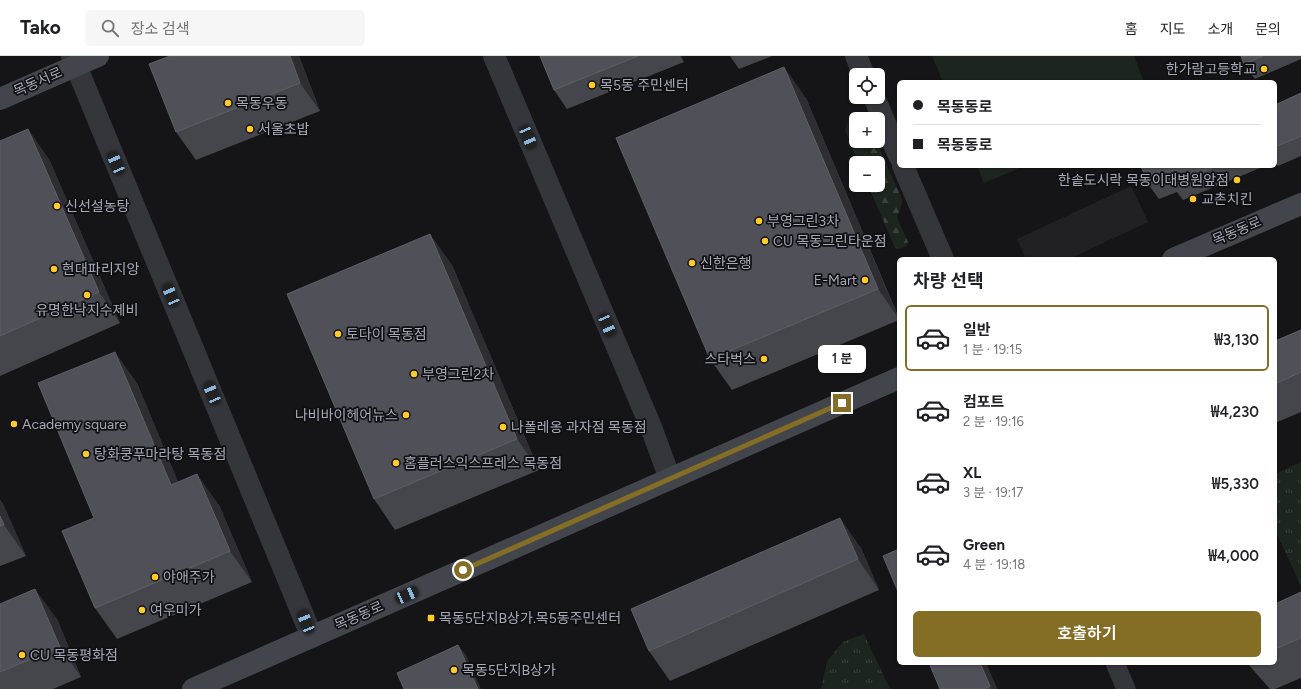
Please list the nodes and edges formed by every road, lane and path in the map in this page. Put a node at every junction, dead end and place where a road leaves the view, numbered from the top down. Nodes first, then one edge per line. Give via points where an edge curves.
1 (98, 56) edge
2 (494, 56) edge
3 (856, 56) edge
4 (74, 61) edge
5 (861, 68) edge
6 (0, 99) edge
7 (877, 104) edge
8 (897, 151) edge
9 (904, 168) edge
10 (1301, 204) edge
11 (942, 257) edge
12 (1178, 257) edge
13 (897, 379) edge
14 (670, 479) junction
15 (312, 637) junction
16 (1116, 665) edge
17 (193, 689) edge
18 (1126, 689) edge

1 - 4 main road, 목동서로
2 - 14 street via 648,420
3 - 5 street
4 - 6 main road, 목동서로
4 - 15 street
7 - 8 street
9 - 11 street
10 - 12 main road, 목동동로
13 - 14 main road, 목동동로
14 - 15 main road, 목동동로
15 - 17 main road, 목동동로
16 - 18 street

